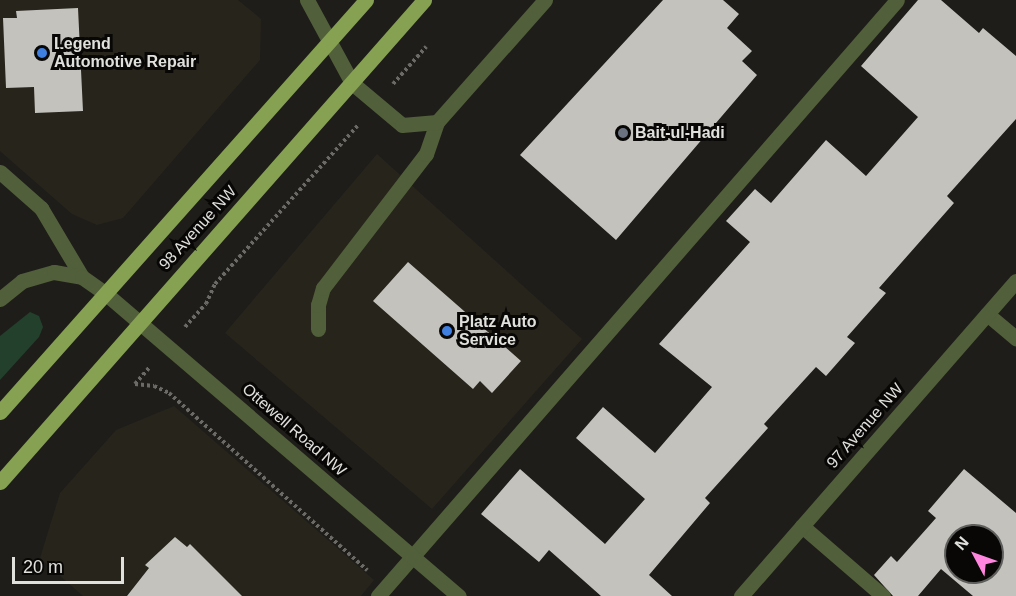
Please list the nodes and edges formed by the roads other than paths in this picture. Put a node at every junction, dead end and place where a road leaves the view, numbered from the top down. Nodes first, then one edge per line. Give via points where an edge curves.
1 (307, 0) edge
2 (366, 0) edge
3 (424, 0) edge
4 (544, 0) edge
5 (897, 0) edge
6 (331, 41) junction
7 (352, 82) junction
8 (437, 122) junction
9 (0, 172) edge
10 (82, 277) junction
11 (1016, 281) edge
12 (105, 293) junction
13 (0, 299) edge
14 (987, 314) junction
15 (139, 321) junction
16 (318, 329) dead end
17 (1016, 338) edge
18 (0, 412) edge
19 (0, 482) edge
20 (802, 526) junction
21 (413, 556) junction
22 (382, 591) edge
23 (459, 596) edge
24 (741, 596) edge
25 (883, 596) edge

1 - 6 street
2 - 6 main road, 98 Avenue NW
3 - 7 main road, 98 Avenue NW
4 - 8 street
5 - 21 street
6 - 7 street
6 - 12 main road, 98 Avenue NW
7 - 8 street via 402,125
7 - 15 main road, 98 Avenue NW
8 - 16 street via 426,154 323,288
9 - 10 street via 41,208
10 - 12 street
10 - 13 street via 54,272 38,274
11 - 14 street, 97 Avenue NW
12 - 15 street, Ottewell Road NW
12 - 18 main road, 98 Avenue NW
14 - 17 street
14 - 20 street, 97 Avenue NW
15 - 19 main road, 98 Avenue NW
15 - 21 street, Ottewell Road NW
20 - 24 street, 97 Avenue NW
20 - 25 street
21 - 22 street
21 - 23 street, Ottewell Road NW

